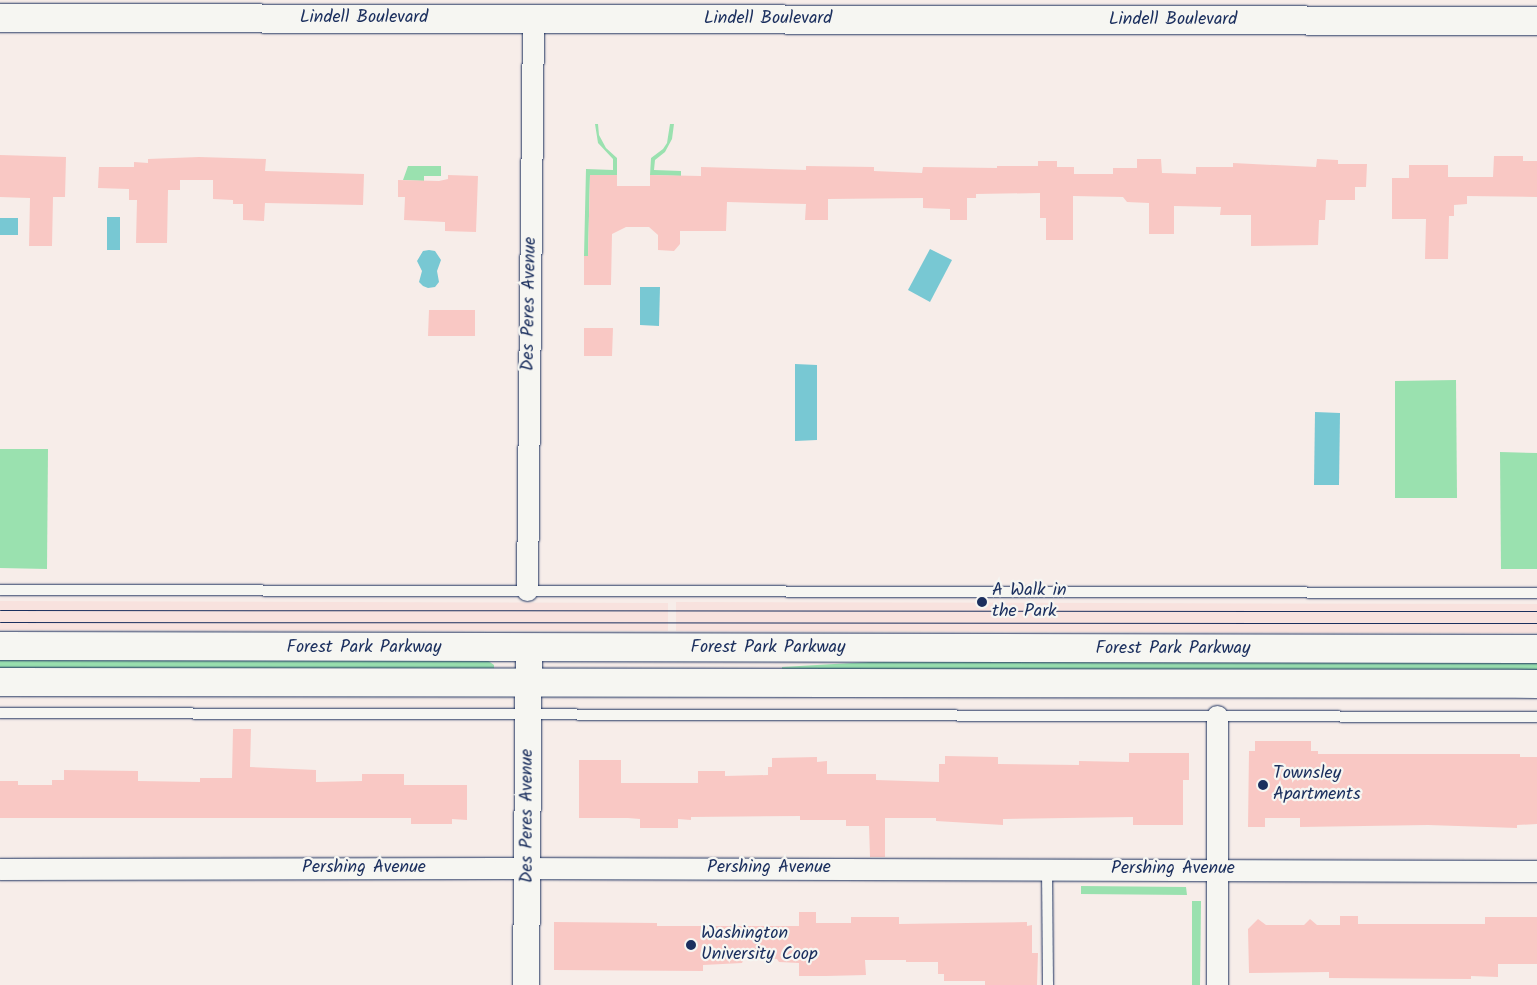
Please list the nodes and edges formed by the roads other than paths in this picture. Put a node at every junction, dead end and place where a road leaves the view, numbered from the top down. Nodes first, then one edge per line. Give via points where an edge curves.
1 (0, 18) edge
2 (533, 18) junction
3 (1537, 21) edge
4 (0, 590) edge
5 (527, 590) junction
6 (1537, 593) edge
7 (0, 646) edge
8 (529, 648) junction
9 (1537, 649) edge
10 (0, 682) edge
11 (528, 682) junction
12 (1537, 684) edge
13 (0, 713) edge
14 (528, 715) junction
15 (1217, 716) junction
16 (1537, 717) edge
17 (527, 868) junction
18 (0, 869) edge
19 (1047, 869) junction
20 (1217, 869) junction
21 (1537, 871) edge
22 (526, 985) edge
23 (1048, 985) edge
24 (1218, 985) edge

1 - 2 main road, Lindell Boulevard
2 - 3 main road, Lindell Boulevard
2 - 5 street, Des Peres Avenue
4 - 5 lane
5 - 6 lane
7 - 8 main road, Forest Park Parkway
8 - 9 main road, Forest Park Parkway
8 - 11 street, Des Peres Avenue
10 - 11 main road, Forest Park Parkway
11 - 12 main road, Forest Park Parkway
11 - 14 street, Des Peres Avenue
13 - 14 lane
14 - 15 lane
14 - 17 street, Des Peres Avenue
15 - 16 lane
15 - 20 street
17 - 18 street, Pershing Avenue
17 - 19 street, Pershing Avenue
17 - 22 street, Des Peres Avenue
19 - 20 street, Pershing Avenue
19 - 23 lane
20 - 21 street, Pershing Avenue
20 - 24 street

